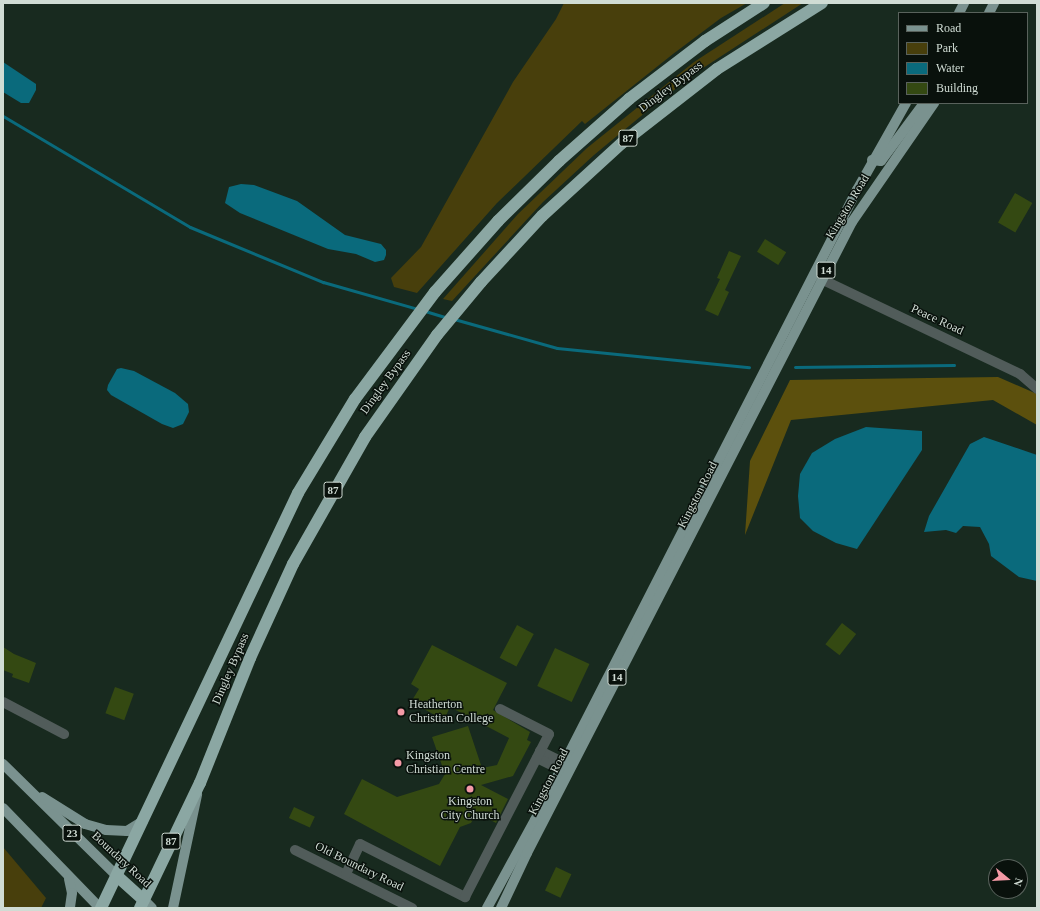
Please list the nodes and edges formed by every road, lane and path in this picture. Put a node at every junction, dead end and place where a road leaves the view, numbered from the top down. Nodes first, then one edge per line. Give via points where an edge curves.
1 (764, 3) edge
2 (822, 3) edge
3 (994, 3) edge
4 (990, 12) edge
5 (905, 104) edge
6 (923, 104) edge
7 (933, 104) edge
8 (872, 160) junction
9 (817, 277) junction
10 (1037, 390) edge
11 (3, 702) edge
12 (500, 709) dead end
13 (64, 734) dead end
14 (539, 755) junction
15 (3, 764) edge
16 (566, 768) junction
17 (200, 783) junction
18 (29, 789) junction
19 (3, 808) edge
20 (147, 816) junction
21 (295, 850) dead end
22 (346, 874) junction
23 (117, 876) junction
24 (69, 878) junction
25 (145, 905) edge
26 (70, 908) edge
27 (100, 908) edge
28 (173, 908) edge
29 (412, 908) edge
30 (487, 908) edge
31 (501, 908) edge

1 - 20 highway, Dingley Bypass / 87 via 705,41 629,99 548,172 498,221 412,322 355,399 298,493
2 - 17 highway, Dingley Bypass / 87 via 717,69 622,143 542,216 437,335 365,437 296,557 250,658
3 - 4 main road
5 - 8 main road, Kingston Road / 14
6 - 8 main road via 881,161
7 - 9 main road, Kingston Road / 14 via 868,196
8 - 9 main road, Kingston Road / 14
9 - 10 street, Peace Road via 1020,374
9 - 16 main road, Kingston Road / 14
11 - 13 street
12 - 14 street via 549,734
14 - 16 street
14 - 22 street via 465,897 360,844
15 - 18 main road, Boundary Road / 23
16 - 30 main road, Kingston Road / 14
16 - 31 main road, Kingston Road / 14
17 - 25 highway, Dingley Bypass / 87
17 - 28 main road
18 - 20 main road via 85,824 106,830 131,830
18 - 23 main road, Boundary Road / 23
19 - 24 main road
20 - 23 highway, Dingley Bypass / 87
21 - 22 street, Old Boundary Road
22 - 29 street, Old Boundary Road
23 - 25 highway, Boundary Road / 23
23 - 27 highway, Dingley Bypass / 87
24 - 26 main road via 72,893
24 - 27 main road

